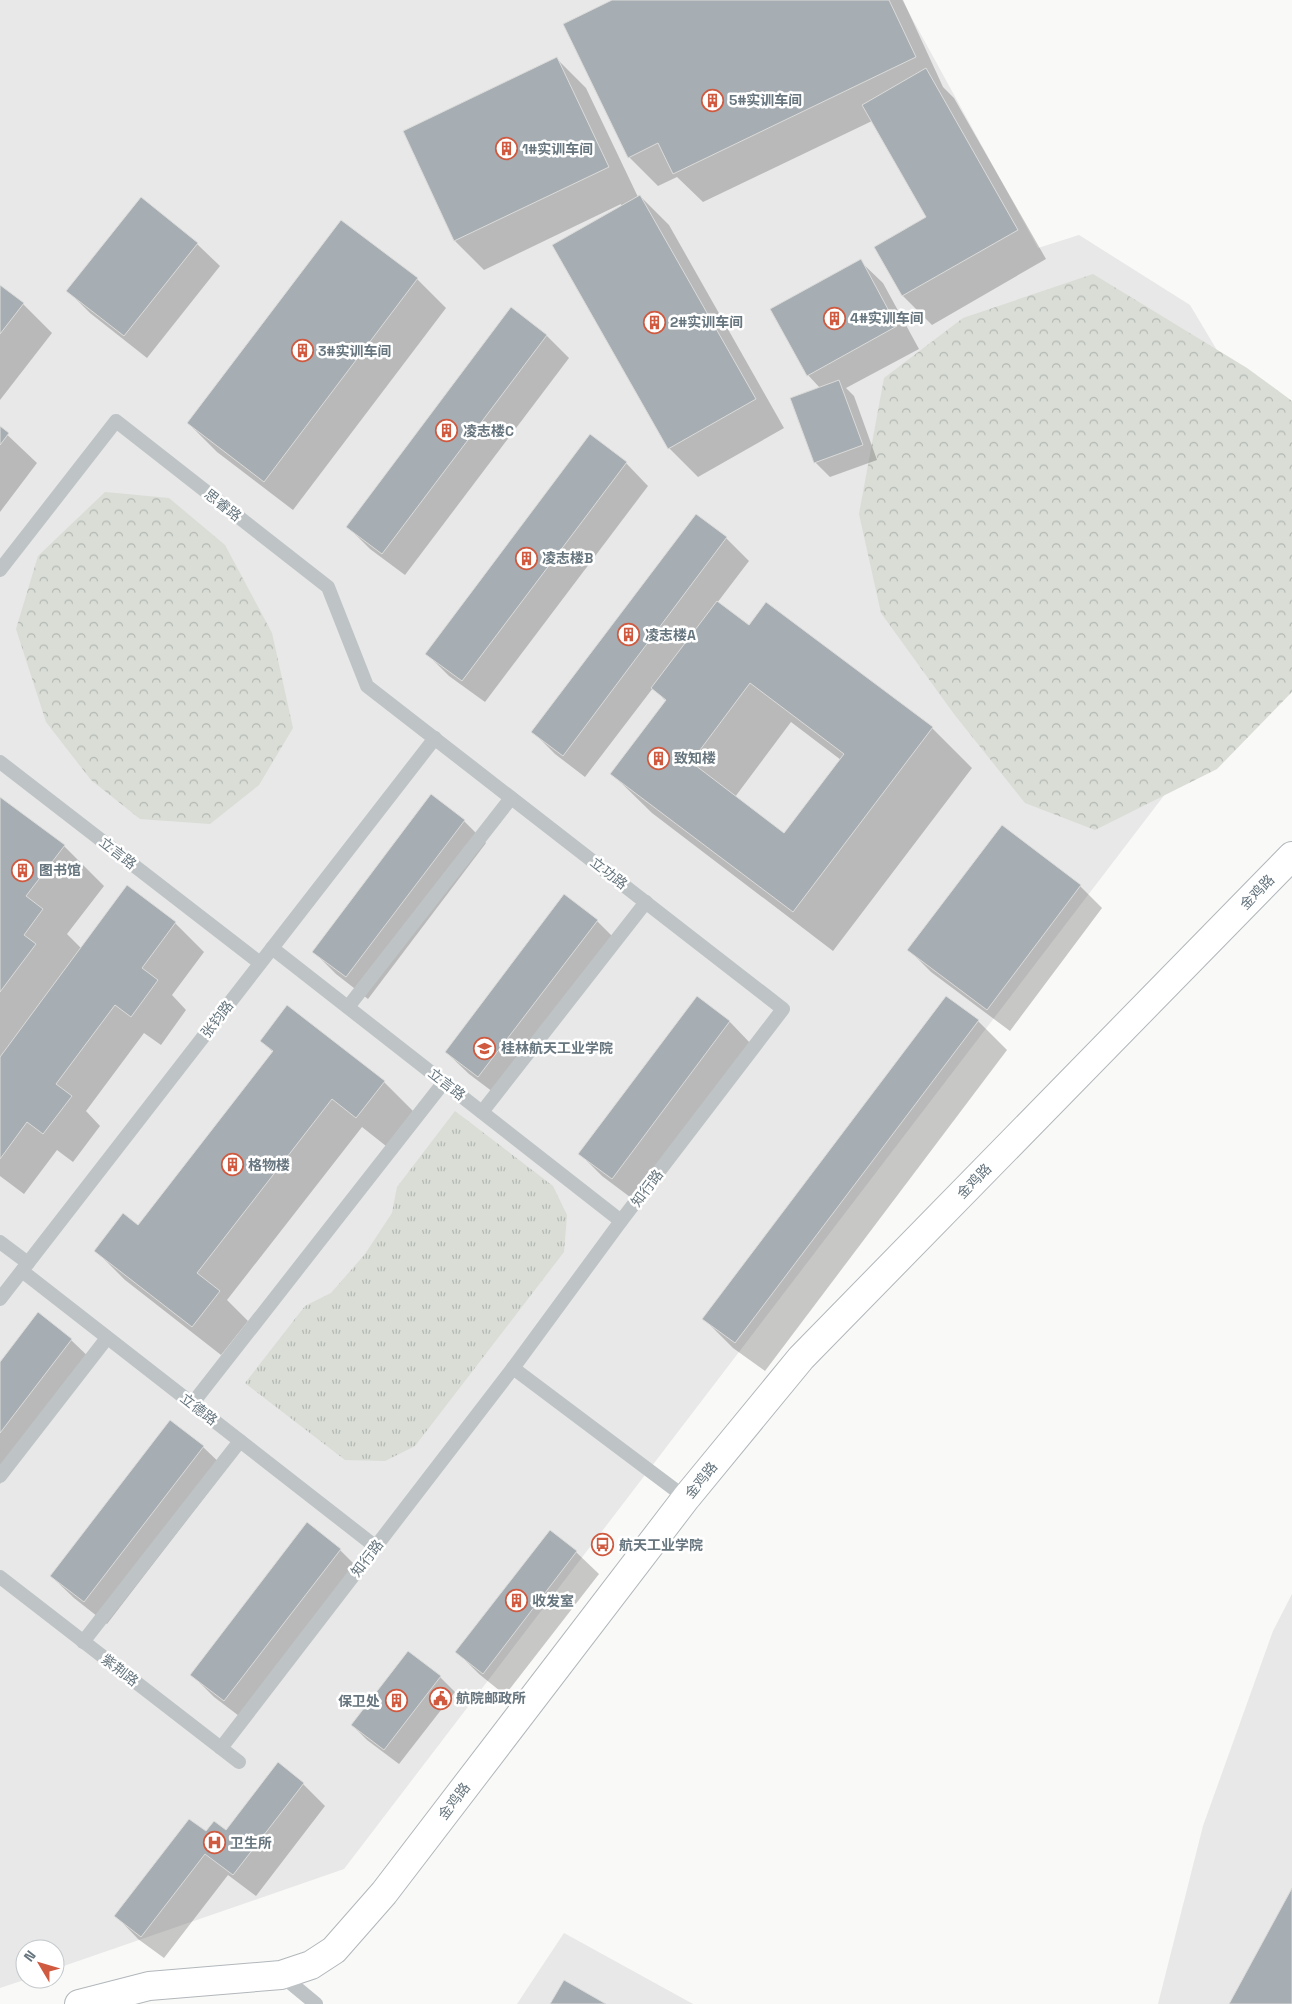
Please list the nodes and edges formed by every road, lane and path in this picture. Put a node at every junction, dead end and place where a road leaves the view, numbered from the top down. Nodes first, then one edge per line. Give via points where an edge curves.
1 (0, 570) edge
2 (435, 738) junction
3 (0, 762) edge
4 (511, 798) junction
5 (1292, 856) edge
6 (646, 902) junction
7 (272, 948) junction
8 (260, 963) junction
9 (348, 1007) junction
10 (783, 1008) joint
11 (444, 1082) junction
12 (482, 1112) junction
13 (621, 1221) junction
14 (0, 1242) edge
15 (25, 1267) junction
16 (0, 1299) edge
17 (107, 1338) junction
18 (513, 1368) junction
19 (192, 1404) junction
20 (240, 1441) junction
21 (0, 1476) edge
22 (686, 1498) junction
23 (376, 1547) junction
24 (0, 1577) edge
25 (83, 1642) junction
26 (221, 1748) junction
27 (239, 1762) dead end
28 (281, 1975) junction
29 (79, 2004) edge
30 (316, 2004) edge

1 - 2 lane, 思睿路 via 116,421 328,587 368,686
2 - 4 lane, 立功路
2 - 7 lane, 张钧路
3 - 8 lane, 立言路
4 - 6 lane, 立功路
4 - 9 lane
5 - 22 main road, 金鸡路 via 801,1358
6 - 10 lane, 立功路
6 - 12 lane
7 - 8 lane, 张钧路
7 - 9 lane, 立言路
8 - 15 lane, 张钧路
9 - 11 lane, 立言路
10 - 13 lane, 知行路
11 - 12 lane, 立言路
11 - 19 lane
12 - 13 lane, 立言路
13 - 18 lane, 知行路
14 - 15 lane, 立德路
15 - 16 lane, 张钧路
15 - 17 lane, 立德路
17 - 19 lane, 立德路
17 - 21 lane
18 - 22 lane
18 - 23 lane, 知行路
19 - 20 lane, 立德路
20 - 23 lane, 立德路
20 - 25 lane
22 - 28 main road, 金鸡路 via 378,1900 334,1950 311,1965
23 - 26 lane, 知行路
24 - 25 lane, 紫荆路
25 - 26 lane, 紫荆路
26 - 27 lane, 紫荆路
28 - 29 main road, 金鸡路 via 149,1986
28 - 30 lane

